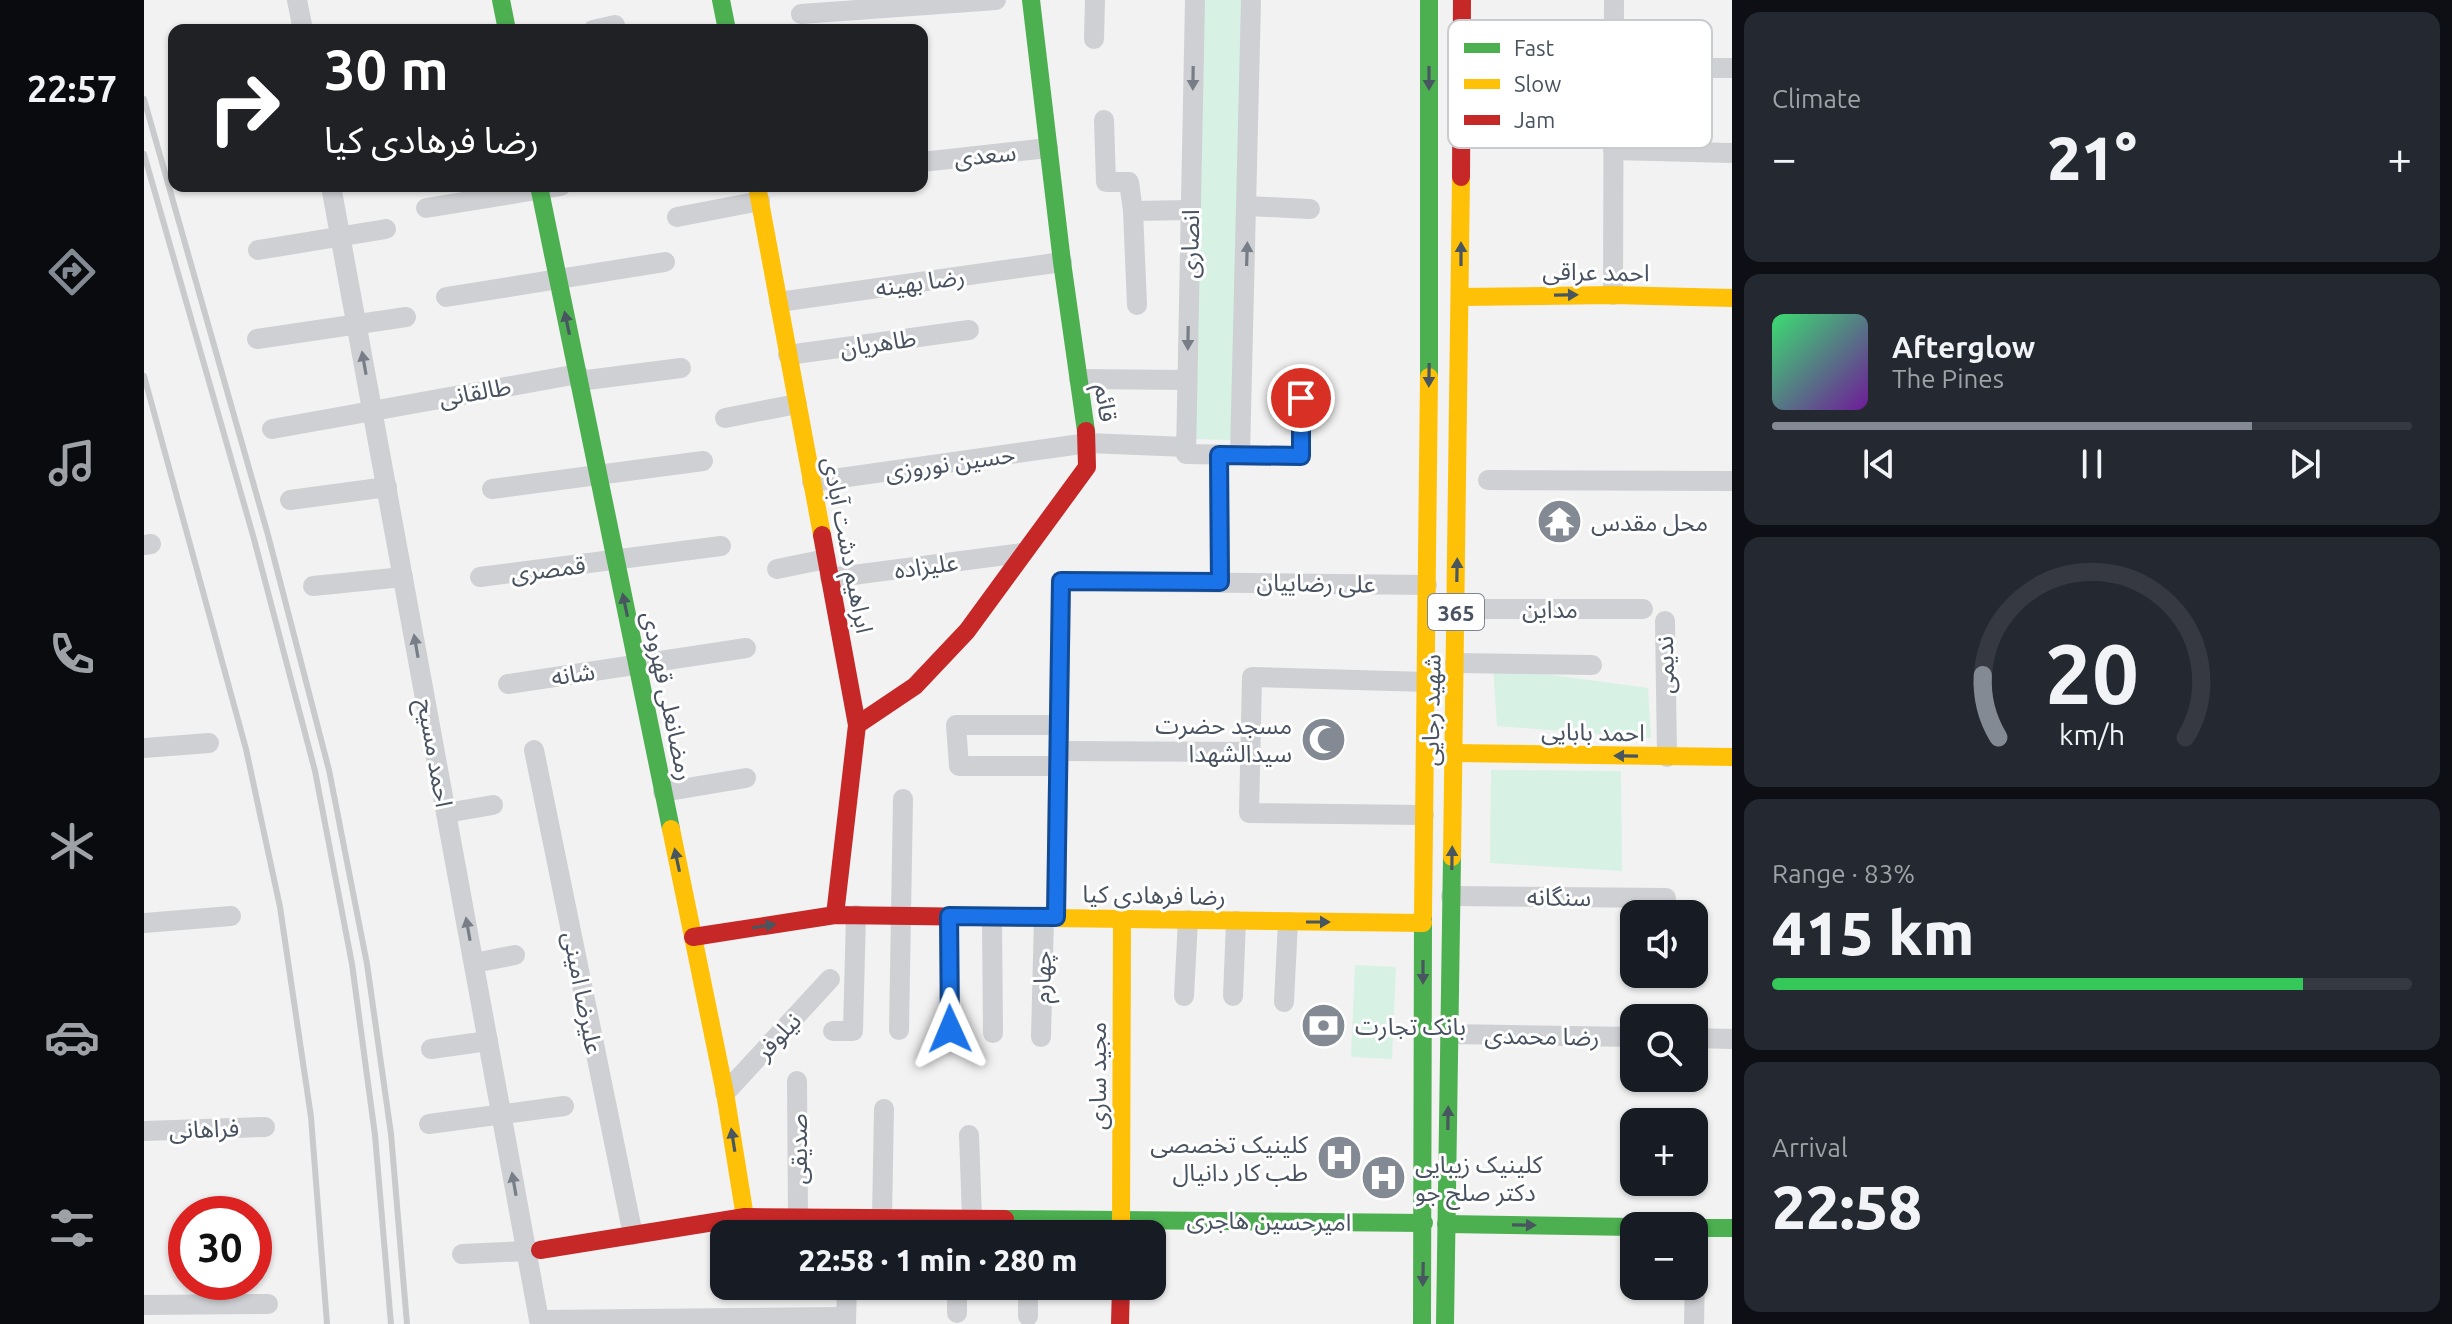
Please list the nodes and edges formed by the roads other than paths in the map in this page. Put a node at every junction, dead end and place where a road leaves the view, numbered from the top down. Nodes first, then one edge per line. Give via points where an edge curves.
1 (297, 0) edge
2 (501, 0) edge
3 (721, 0) edge
4 (996, 0) edge
5 (1031, 0) edge
6 (1095, 0) edge
7 (1195, 0) edge
8 (1251, 0) edge
9 (1429, 0) edge
10 (1462, 0) edge
11 (906, 2) edge
12 (801, 14) dead end
13 (1462, 20) edge
14 (302, 24) edge
15 (506, 24) edge
16 (726, 24) edge
17 (1094, 39) dead end
18 (1104, 120) dead end
19 (1048, 148) junction
20 (1461, 148) edge
21 (1613, 150) joint
22 (1732, 153) edge
23 (928, 161) edge
24 (332, 192) edge
25 (516, 192) edge
26 (540, 192) edge
27 (758, 193) edge
28 (1248, 206) junction
29 (426, 208) dead end
30 (1310, 209) dead end
31 (1191, 210) junction
32 (1133, 211) junction
33 (677, 217) dead end
34 (386, 229) dead end
35 (341, 237) junction
36 (258, 250) dead end
37 (665, 262) dead end
38 (1062, 262) junction
39 (558, 278) junction
40 (1613, 295) junction
41 (446, 297) dead end
42 (1430, 297) junction
43 (1460, 297) junction
44 (1732, 298) edge
45 (779, 302) junction
46 (1137, 305) dead end
47 (406, 317) dead end
48 (357, 324) junction
49 (969, 330) dead end
50 (257, 339) dead end
51 (788, 355) junction
52 (681, 368) dead end
53 (578, 378) junction
54 (1079, 379) junction
55 (1187, 380) junction
56 (1301, 398) dead end
57 (797, 404) junction
58 (373, 410) junction
59 (725, 418) dead end
60 (272, 429) dead end
61 (1088, 443) junction
62 (1186, 447) junction
63 (1219, 455) junction
64 (1240, 455) junction
65 (703, 461) dead end
66 (598, 474) junction
67 (1488, 480) dead end
68 (1732, 481) edge
69 (812, 482) junction
70 (387, 487) junction
71 (492, 489) dead end
72 (290, 500) dead end
73 (721, 546) dead end
74 (1022, 553) junction
75 (616, 561) junction
76 (777, 569) dead end
77 (828, 569) junction
78 (403, 577) junction
79 (480, 577) dead end
80 (1061, 581) joint
81 (1220, 582) junction
82 (1427, 585) junction
83 (313, 586) dead end
84 (1456, 609) junction
85 (1643, 609) dead end
86 (1665, 621) dead end
87 (746, 648) dead end
88 (1455, 663) junction
89 (637, 665) junction
90 (1592, 665) dead end
91 (1426, 682) junction
92 (508, 684) dead end
93 (857, 725) junction
94 (1059, 725) junction
95 (209, 743) dead end
96 (144, 748) edge
97 (534, 750) dead end
98 (1251, 752) junction
99 (1454, 753) junction
100 (1425, 754) junction
101 (1667, 757) junction
102 (1732, 757) edge
103 (1058, 758) junction
104 (746, 778) dead end
105 (663, 792) junction
106 (903, 799) dead end
107 (493, 805) dead end
108 (446, 813) junction
109 (1424, 815) junction
110 (1451, 896) junction
111 (1666, 898) dead end
112 (846, 915) junction
113 (231, 916) dead end
114 (902, 916) junction
115 (949, 916) junction
116 (992, 917) junction
117 (1050, 917) junction
118 (1122, 919) junction
119 (1188, 920) junction
120 (1236, 921) junction
121 (1288, 922) junction
122 (144, 923) edge
123 (1423, 923) junction
124 (693, 937) junction
125 (515, 955) dead end
126 (474, 963) junction
127 (830, 979) dead end
128 (1184, 996) dead end
129 (1233, 996) dead end
130 (1284, 1002) dead end
131 (950, 1029) dead end
132 (899, 1030) dead end
133 (833, 1031) dead end
134 (993, 1033) dead end
135 (1449, 1034) junction
136 (1041, 1037) dead end
137 (1620, 1037) edge
138 (1708, 1038) edge
139 (1732, 1039) edge
140 (488, 1041) junction
141 (431, 1049) dead end
142 (797, 1081) dead end
143 (725, 1093) junction
144 (564, 1106) dead end
145 (884, 1109) dead end
146 (502, 1116) junction
147 (429, 1124) dead end
148 (265, 1127) dead end
149 (144, 1131) edge
150 (969, 1135) dead end
151 (798, 1216) junction
152 (745, 1217) junction
153 (882, 1217) junction
154 (820, 1220) edge
155 (869, 1220) edge
156 (922, 1220) edge
157 (963, 1220) edge
158 (1121, 1220) edge
159 (1424, 1223) junction
160 (1446, 1224) junction
161 (1166, 1226) edge
162 (1620, 1227) edge
163 (1708, 1228) edge
164 (1732, 1228) edge
165 (633, 1235) junction
166 (533, 1251) junction
167 (462, 1254) dead end
168 (847, 1300) edge
169 (957, 1300) edge
170 (1028, 1300) edge
171 (1121, 1300) edge
172 (1694, 1300) edge
173 (268, 1304) dead end
174 (144, 1305) edge
175 (957, 1313) dead end
176 (1028, 1316) dead end
177 (846, 1320) edge
178 (613, 1321) edge
179 (1120, 1324) edge
180 (1422, 1324) edge
181 (1445, 1324) edge
182 (1694, 1324) edge

1 - 14 street
2 - 15 street
3 - 16 street
4 - 11 street
5 - 19 street, قائم
6 - 17 street
7 -> 31 street, انصاری
8 - 28 street
9 -> 42 street, شهید رجایی / 365
13 -> 10 street, شهید رجایی / 365
11 - 12 street
18 - 32 street via 1106,182 1129,182
19 - 23 street, سعدی
19 - 38 street, قائم
43 -> 20 street, شهید رجایی / 365
21 - 22 street
21 - 40 street
24 - 35 street, احمد مسیح
25 - 29 street
26 - 39 street, رمضانعلی قهرودی
27 - 33 street
27 - 45 street, ابراهیم دشت آبادی
28 - 30 street
64 -> 28 street
31 - 32 street
31 -> 55 street, انصاری
32 - 46 street
34 - 35 street
35 - 36 street
35 - 48 street, احمد مسیح
37 - 39 street
38 - 45 street, رضا بهینه
38 - 54 street, قائم
39 - 41 street
53 -> 39 street, رمضانعلی قهرودی
43 -> 40 street, احمد عراقی
40 - 44 street, احمد عراقی
42 - 43 street, احمد عراقی
42 -> 82 street, شهید رجایی / 365
84 -> 43 street, شهید رجایی / 365
45 - 51 street, ابراهیم دشت آبادی
47 - 48 street
48 - 50 street
58 -> 48 street, احمد مسیح
49 - 51 street, طاهریان
51 - 57 street, ابراهیم دشت آبادی
52 - 53 street, طالقانی
53 - 58 street, طالقانی
53 - 66 street, رمضانعلی قهرودی
54 - 55 street
54 - 61 street, قائم
55 - 62 street, انصاری
56 - 64 street via 1301,456
57 - 59 street
57 - 69 street, ابراهیم دشت آبادی
58 - 60 street, طالقانی
58 - 70 street, احمد مسیح
61 - 62 street, حسین نوروزی
61 - 69 street, حسین نوروزی
61 - 74 street, قائم via 1087,467
62 - 63 street via 1186,454
63 - 64 street
63 - 81 street
65 - 66 street
66 - 71 street
66 - 75 street, رمضانعلی قهرودی
67 - 68 street
69 - 77 street, ابراهیم دشت آبادی
70 - 72 street
70 - 78 street, احمد مسیح
73 - 75 street, قمصری
74 - 77 street, علیزاده
74 - 93 street, قائم via 967,631 915,686
75 - 79 street, قمصری
89 -> 75 street, رمضانعلی قهرودی
76 - 77 street, علیزاده
77 - 93 street, ابراهیم دشت آبادی
78 - 83 street
108 -> 78 street, احمد مسیح
80 - 81 street, علی رضاییان
80 - 94 street, چهارم
81 - 82 street, علی رضاییان
82 - 91 street, شهید رجایی / 365
84 - 85 street, مداین
84 - 88 street, شهید رجایی / 365
86 - 101 street, ندیمی
87 - 89 street, شانه
88 - 90 street
88 - 99 street, شهید رجایی / 365
89 - 92 street, شانه
89 - 105 street, رمضانعلی قهرودی
91 - 98 street via 1252,677
91 - 100 street, شهید رجایی / 365
93 - 112 street, ابراهیم دشت آبادی
94 - 103 street, چهارم
94 - 103 street via 956,725 959,766
95 - 96 street
97 - 165 street, علیرضا امینی
98 - 103 street
98 - 109 street via 1249,813
99 - 100 street, احمد بابایی
101 -> 99 street, احمد بابایی
110 -> 99 street, شهید رجایی / 365
100 - 109 street, شهید رجایی / 365
101 - 102 street, احمد بابایی
103 - 117 street, چهارم
104 - 105 street
124 -> 105 street, رمضانعلی قهرودی
106 - 114 street
107 - 108 street
126 -> 108 street, احمد مسیح
109 - 123 street, شهید رجایی / 365
110 - 111 street, سنگانه
110 - 135 street, شهید رجایی / 365
112 - 114 street, رضا فرهادی کیا
124 -> 112 street, رضا فرهادی کیا
112 - 133 street via 853,1031
113 - 122 street
114 - 115 street, رضا فرهادی کیا
114 - 132 street
115 - 116 street, رضا فرهادی کیا
115 - 131 street
116 - 117 street, رضا فرهادی کیا
116 - 134 street
117 - 118 street, رضا فرهادی کیا
117 - 136 street, چهارم
118 - 119 street, رضا فرهادی کیا
118 - 158 street, مجید ساری
119 - 120 street, رضا فرهادی کیا
119 - 128 street
120 - 121 street, رضا فرهادی کیا
120 - 129 street
121 -> 123 street, رضا فرهادی کیا
121 - 130 street
123 -> 159 street, شهید رجایی / 365
124 - 143 street, رمضانعلی قهرودی
125 - 126 street
126 - 140 street, احمد مسیح
127 - 143 street, نیلوفر
135 - 137 street, رضا محمدی
160 -> 135 street, شهید رجایی / 365
138 - 139 street
140 - 141 street
140 - 146 street, احمد مسیح
142 - 151 street, صدیقی
152 -> 143 street, رمضانعلی قهرودی
144 - 146 street
145 - 153 street
146 - 147 street
166 -> 146 street, احمد مسیح
148 - 149 street, فراهانی
150 - 157 street
151 - 152 street, امیرحسین هاجری
151 - 154 street, امیرحسین هاجری
152 - 165 street, امیرحسین هاجری
153 - 155 street, امیرحسین هاجری
153 - 156 street, امیرحسین هاجری
159 - 160 street, امیرحسین هاجری
159 - 161 street, امیرحسین هاجری
159 -> 180 street, شهید رجایی / 365
160 -> 162 street, امیرحسین هاجری
160 - 181 street, شهید رجایی / 365
163 - 164 street
165 - 166 street, امیرحسین هاجری
166 - 167 street, امیرحسین هاجری
166 - 178 street, احمد مسیح via 539,1320
168 - 177 street
169 - 175 street
170 - 176 street
171 - 179 street
172 - 182 street
173 - 174 street
177 - 178 street

